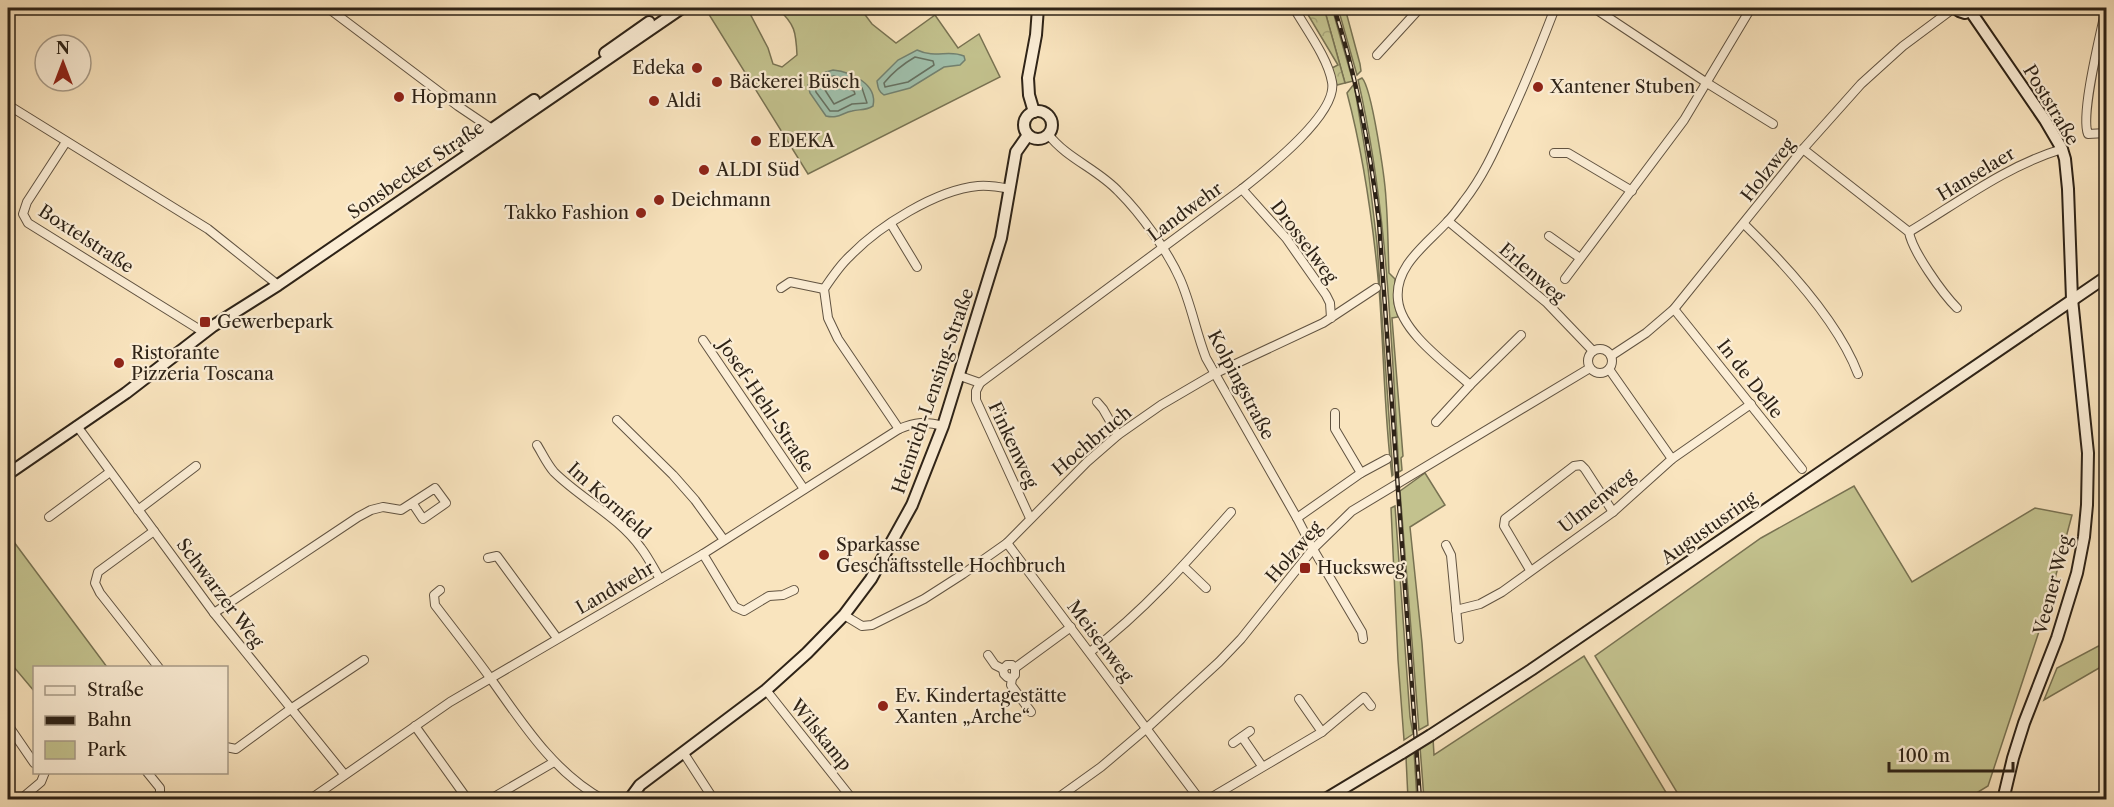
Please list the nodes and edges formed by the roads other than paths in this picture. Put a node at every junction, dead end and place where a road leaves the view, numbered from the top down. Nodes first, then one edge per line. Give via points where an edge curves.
1 (328, 8) edge
2 (671, 8) edge
3 (682, 8) edge
4 (1038, 8) edge
5 (1294, 8) edge
6 (1420, 8) edge
7 (1555, 8) edge
8 (1594, 8) edge
9 (1751, 8) edge
10 (1954, 8) edge
11 (2106, 8) edge
12 (1973, 10) edge
13 (1377, 55) dead end
14 (1707, 83) junction
15 (8, 105) edge
16 (1034, 112) junction
17 (1773, 124) dead end
18 (495, 131) junction
19 (2106, 133) edge
20 (1048, 134) junction
21 (1029, 135) junction
22 (66, 142) junction
23 (1803, 149) junction
24 (2062, 149) junction
25 (1554, 153) dead end
26 (1010, 189) junction
27 (1242, 189) junction
28 (1632, 191) junction
29 (1449, 221) junction
30 (891, 224) junction
31 (1744, 224) junction
32 (1909, 232) junction
33 (1549, 236) dead end
34 (1162, 248) junction
35 (1580, 258) junction
36 (917, 267) dead end
37 (2106, 277) edge
38 (1565, 279) dead end
39 (275, 283) junction
40 (781, 288) dead end
41 (1376, 288) dead end
42 (824, 289) junction
43 (2072, 299) junction
44 (1957, 308) dead end
45 (1674, 309) junction
46 (1331, 318) junction
47 (205, 333) junction
48 (1521, 335) dead end
49 (703, 340) dead end
50 (1593, 351) junction
51 (1611, 356) junction
52 (1590, 368) junction
53 (1609, 369) junction
54 (1215, 374) junction
55 (1858, 374) dead end
56 (960, 376) junction
57 (980, 383) junction
58 (1470, 386) junction
59 (1097, 402) dead end
60 (1750, 404) junction
61 (1335, 413) dead end
62 (617, 420) dead end
63 (1436, 422) dead end
64 (77, 426) junction
65 (943, 426) junction
66 (898, 429) junction
67 (1118, 435) junction
68 (537, 445) dead end
69 (1387, 459) dead end
70 (1672, 459) junction
71 (196, 466) dead end
72 (1802, 469) dead end
73 (110, 472) junction
74 (1361, 473) junction
75 (8, 474) edge
76 (804, 489) junction
77 (412, 504) dead end
78 (138, 510) junction
79 (1231, 512) dead end
80 (1613, 512) junction
81 (49, 517) dead end
82 (1030, 518) junction
83 (1297, 518) junction
84 (154, 531) junction
85 (724, 540) junction
86 (1007, 543) junction
87 (1446, 544) dead end
88 (1313, 549) junction
89 (703, 554) junction
90 (488, 558) dead end
91 (1183, 566) junction
92 (1530, 570) junction
93 (660, 579) junction
94 (1206, 588) dead end
95 (440, 590) dead end
96 (794, 590) dead end
97 (1456, 610) junction
98 (214, 613) junction
99 (844, 615) junction
100 (1071, 627) junction
101 (557, 638) junction
102 (1363, 639) dead end
103 (1459, 639) dead end
104 (1090, 652) junction
105 (988, 655) dead end
106 (364, 660) dead end
107 (157, 666) edge
108 (1015, 668) junction
109 (1004, 669) junction
110 (490, 678) junction
111 (1012, 678) junction
112 (766, 690) junction
113 (1299, 699) dead end
114 (1371, 706) dead end
115 (292, 708) junction
116 (1031, 712) dead end
117 (8, 725) edge
118 (414, 726) junction
119 (1147, 728) junction
120 (1250, 731) dead end
121 (1322, 732) junction
122 (1242, 737) junction
123 (1233, 743) dead end
124 (228, 747) edge
125 (683, 752) junction
126 (33, 762) edge
127 (554, 762) junction
128 (1262, 766) junction
129 (44, 774) edge
130 (149, 774) edge
131 (344, 774) junction
132 (162, 797) edge
133 (22, 798) dead end
134 (153, 800) edge
135 (309, 800) edge
136 (468, 800) edge
137 (489, 800) edge
138 (604, 800) edge
139 (630, 800) edge
140 (714, 800) edge
141 (853, 800) edge
142 (1055, 800) edge
143 (1200, 800) edge
144 (1207, 800) edge
145 (1324, 800) edge
146 (2003, 800) edge

1 - 18 street
2 - 18 street, Sonsbecker Straße
3 - 18 street, Sonsbecker Straße
4 - 16 street via 1028,78
5 - 27 street, Landwehr via 1330,71 1333,93 1301,137
6 - 13 street
7 - 29 street via 1488,164
8 - 14 street
9 - 14 street
10 - 12 street, Poststraße via 1959,12
10 - 23 street, Holzweg via 1861,84
11 - 19 street via 2085,127 2088,134
12 - 24 street, Poststraße
14 - 17 street
14 - 28 street
15 - 22 street
16 - 20 street via 1050,117 1052,126
16 - 21 street via 1025,121
18 - 39 street, Sonsbecker Straße
20 - 21 street via 1036,138
20 - 34 street, Kolpingstraße via 1060,148 1119,192
21 - 26 street, Heinrich-Lensing-Straße via 1016,152
22 - 39 street via 208,229
22 - 47 street, Boxtelstraße via 27,202 23,214 28,223
23 - 31 street, Holzweg
23 - 32 street
24 - 32 street, Hanselaer via 2005,173
24 - 43 street, Poststraße via 2068,179
25 - 28 street via 1568,153
26 - 30 street via 960,189
26 - 56 street, Heinrich-Lensing-Straße via 1001,238
27 - 34 street, Landwehr
27 - 46 street, Drosselweg via 1286,238 1326,295
28 - 35 street
29 - 50 street, Erlenweg via 1547,303
29 - 58 street via 1405,268 1399,279 1398,298 1402,314 1414,332
30 - 36 street
30 - 42 street via 849,256
31 - 45 street, Holzweg
31 - 55 street via 1810,297
32 - 44 street via 1946,297
33 - 35 street
34 - 54 street, Kolpingstraße via 1180,279 1196,333
34 - 57 street, Landwehr
35 - 38 street
37 - 43 street, Augustusring
39 - 47 street, Sonsbecker Straße
40 - 42 street via 790,282
41 - 46 street, Hochbruch
42 - 66 street via 828,318 838,339
43 - 145 street, Augustusring, bridge via 1624,607 1431,735
43 - 146 street, Veener Weg via 2088,453 2084,537 2071,598 2024,723
45 - 51 street, Holzweg
45 - 60 street, In de Delle
46 - 54 street, Hochbruch
47 - 64 street, Sonsbecker Straße
48 - 58 street
49 - 76 street, Josef-Hehl-Straße
50 - 51 street via 1600,348
50 - 52 street via 1589,355
51 - 53 street
52 - 53 street via 1603,373
52 - 88 street, Holzweg via 1368,500
53 - 70 street
54 - 67 street, Hochbruch
54 - 83 street, Kolpingstraße
56 - 57 street
56 - 65 street, Heinrich-Lensing-Straße
57 - 82 street, Finkenweg via 976,400
58 - 63 street
59 - 67 street
60 - 70 street, Ulmenweg
60 - 72 street, In de Delle
61 - 74 street via 1335,429
62 - 85 street via 673,475
64 - 73 street, Schwarzer Weg
64 - 75 street, Sonsbecker Straße
65 - 66 street, Landwehr via 915,422
65 - 99 street, Heinrich-Lensing-Straße via 912,506 871,579
66 - 76 street, Landwehr
67 - 82 street, Hochbruch
68 - 93 street, Im Kornfeld via 553,470 632,537
69 - 74 street
70 - 80 street, Ulmenweg
71 - 78 street
73 - 78 street, Schwarzer Weg
73 - 81 street
74 - 83 street
76 - 85 street, Landwehr
77 - 98 street via 401,510 383,507 358,517
78 - 84 street, Schwarzer Weg
79 - 91 street
80 - 92 street, Ulmenweg
80 - 92 street via 1586,469 1574,466 1505,519 1504,526
82 - 86 street, Hochbruch
83 - 88 street, Kolpingstraße
84 - 98 street, Schwarzer Weg
84 - 107 street via 98,572 95,583
85 - 89 street, Landwehr
86 - 99 street, Hochbruch via 883,621 861,627
86 - 100 street, Meisenweg
87 - 97 street via 1451,555
88 - 102 street
88 - 119 street, Holzweg via 1241,639
89 - 93 street, Landwehr
89 - 96 street via 735,607 744,611 769,596
90 - 101 street via 497,556
91 - 94 street
91 - 104 street via 1141,609
92 - 97 street, Ulmenweg via 1480,604
93 - 101 street, Landwehr
95 - 110 street via 434,595 435,605
97 - 103 street
98 - 115 street, Schwarzer Weg
99 - 112 street, Heinrich-Lensing-Straße
100 - 104 street, Meisenweg
100 - 108 street
101 - 110 street, Landwehr
104 - 119 street, Meisenweg
105 - 109 street
106 - 115 street
108 - 109 street via 1007,665
108 - 111 street
109 - 111 street via 1004,674
110 - 118 street, Landwehr
110 - 127 street
111 - 116 street via 1011,686
112 - 125 street, Heinrich-Lensing-Straße
112 - 141 street, Wilskamp
113 - 121 street
114 - 121 street via 1362,693
115 - 124 street via 236,749
115 - 131 street, Schwarzer Weg
117 - 126 street
118 - 131 street, Landwehr
118 - 136 street
119 - 142 street, Holzweg
119 - 143 street, Meisenweg
120 - 122 street
121 - 128 street
122 - 123 street
122 - 128 street
125 - 139 street, Heinrich-Lensing-Straße via 640,785
125 - 140 street
127 - 137 street
127 - 138 street
128 - 144 street
129 - 133 street via 41,782
130 - 132 street
131 - 135 street, Landwehr
132 - 134 street

